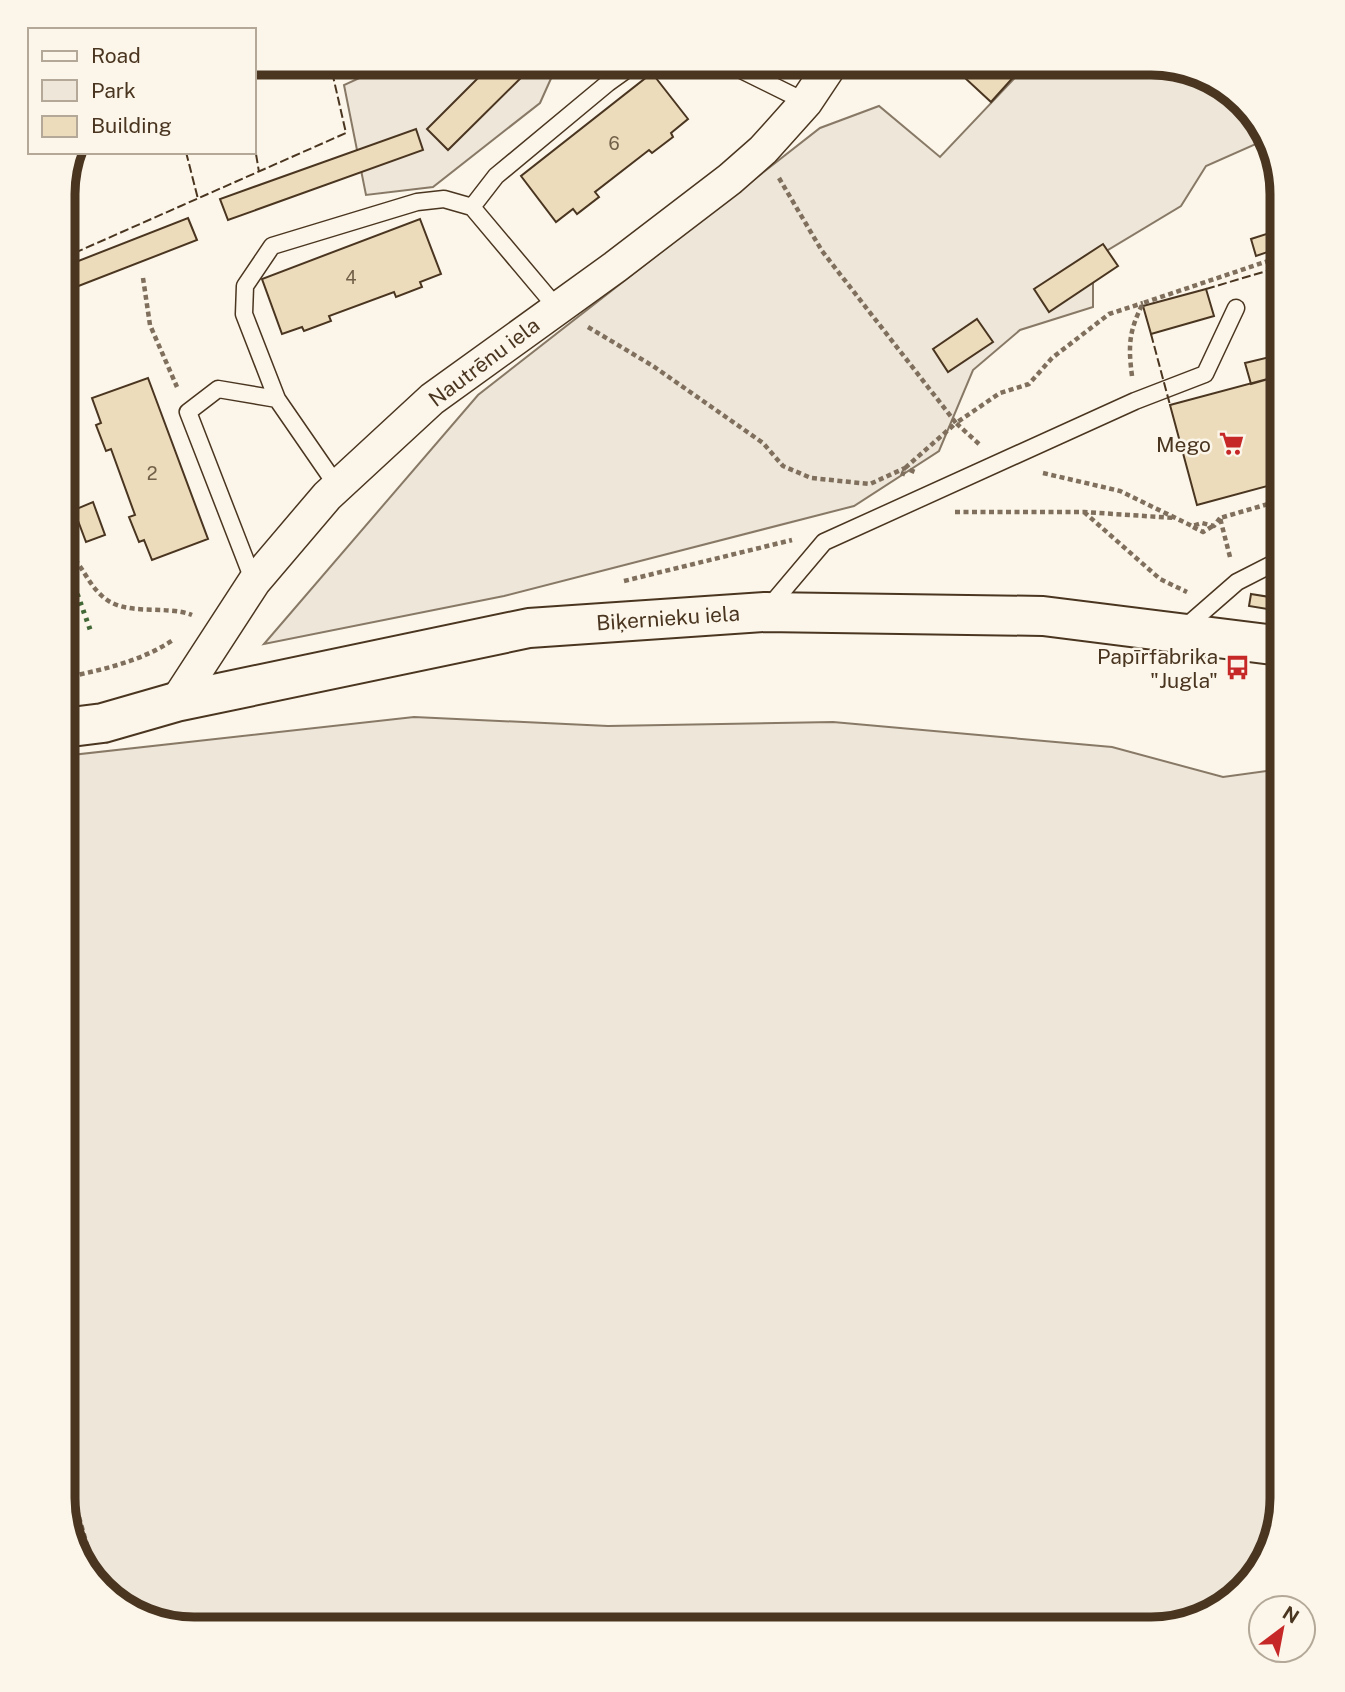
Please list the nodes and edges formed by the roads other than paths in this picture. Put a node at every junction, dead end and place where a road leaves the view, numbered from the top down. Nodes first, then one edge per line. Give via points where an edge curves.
1 (619, 75) edge
2 (752, 76) edge
3 (824, 76) edge
4 (806, 102) junction
5 (472, 207) junction
6 (557, 308) junction
7 (1236, 308) dead end
8 (276, 399) junction
9 (337, 486) junction
10 (1270, 565) edge
11 (254, 582) junction
12 (765, 612) junction
13 (1178, 633) junction
14 (1270, 644) edge
15 (176, 702) junction
16 (76, 726) edge

1 - 5 lane via 496,176
2 - 4 lane
3 - 4 street, Nautrēnu iela
4 - 6 street, Nautrēnu iela via 730,179
5 - 6 lane
5 - 8 lane via 444,199 417,202 272,246 245,286 244,314
6 - 9 street, Nautrēnu iela via 432,399
7 - 12 lane via 1205,373 824,542
8 - 9 lane
8 - 11 lane via 218,389 188,412
9 - 11 street, Nautrēnu iela
10 - 13 lane via 1237,582
11 - 15 street, Nautrēnu iela via 216,621
12 - 13 main road, Biķernieku iela via 1043,616
12 - 15 main road, Biķernieku iela via 529,628
13 - 14 main road, Biķernieku iela
15 - 16 main road, Biķernieku iela

